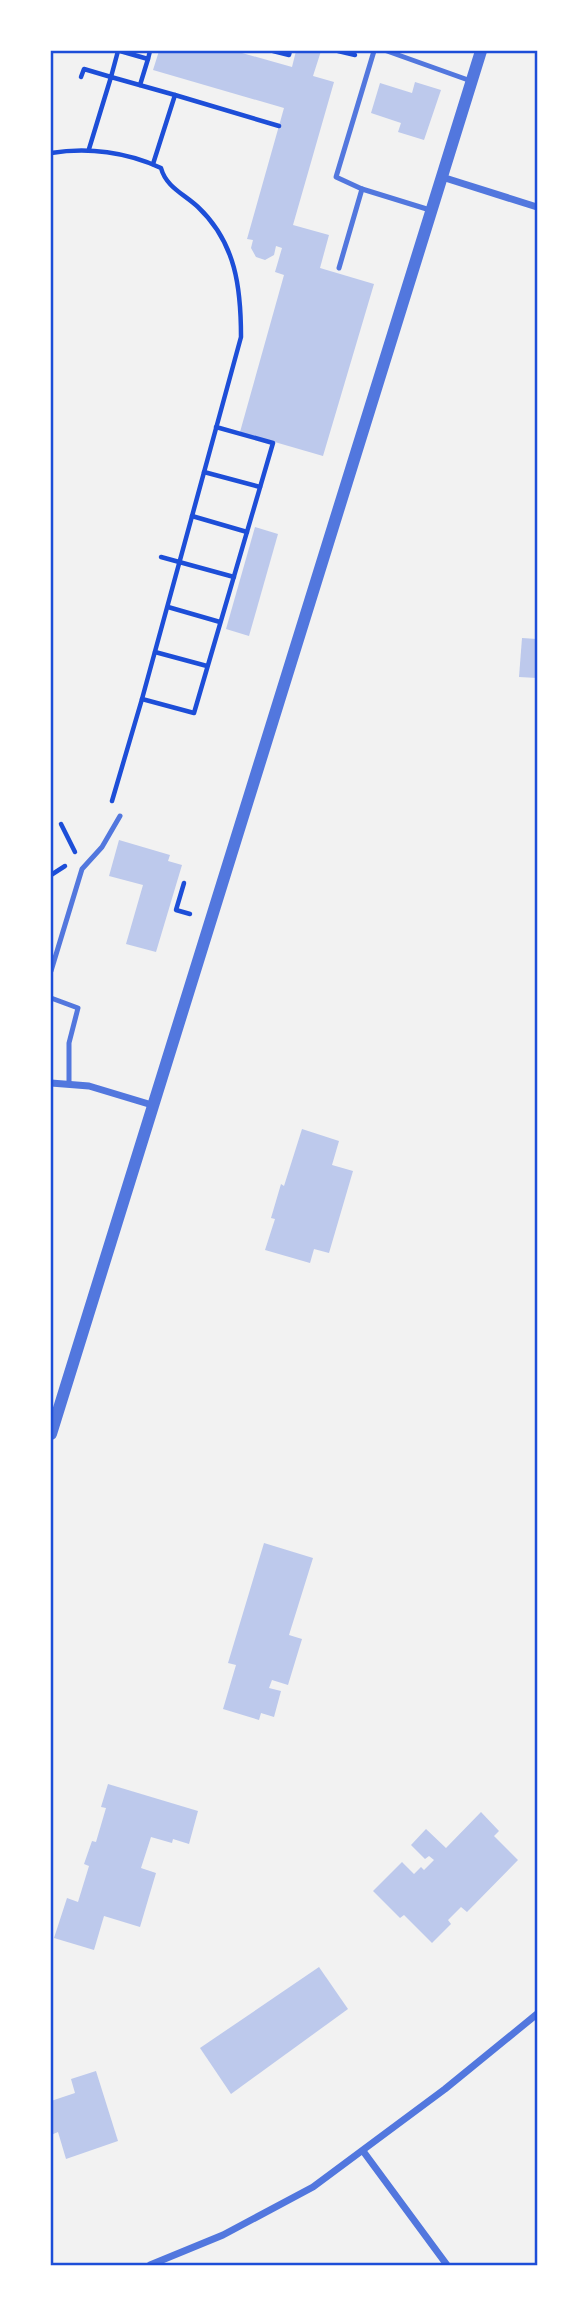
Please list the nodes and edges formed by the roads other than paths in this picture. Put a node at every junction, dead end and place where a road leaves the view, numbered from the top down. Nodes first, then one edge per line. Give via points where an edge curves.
1 (374, 51) edge
2 (387, 51) edge
3 (481, 51) edge
4 (471, 81) junction
5 (442, 177) junction
6 (362, 188) junction
7 (537, 207) edge
8 (431, 210) junction
9 (339, 268) dead end
10 (120, 816) dead end
11 (51, 971) edge
12 (51, 998) edge
13 (51, 1083) edge
14 (69, 1083) junction
15 (152, 1105) junction
16 (51, 1434) edge
17 (537, 2014) edge
18 (363, 2151) junction
19 (150, 2265) edge
20 (447, 2265) edge

1 - 6 lane via 336,177
2 - 4 lane
3 - 4 street
4 - 5 street
5 - 7 street
5 - 8 street
6 - 8 lane
6 - 9 lane
8 - 15 street
10 - 11 lane via 82,869
12 - 14 lane via 78,1008 69,1043
13 - 14 street
14 - 15 street
15 - 16 street
17 - 18 street
18 - 19 street via 269,2212
18 - 20 street

